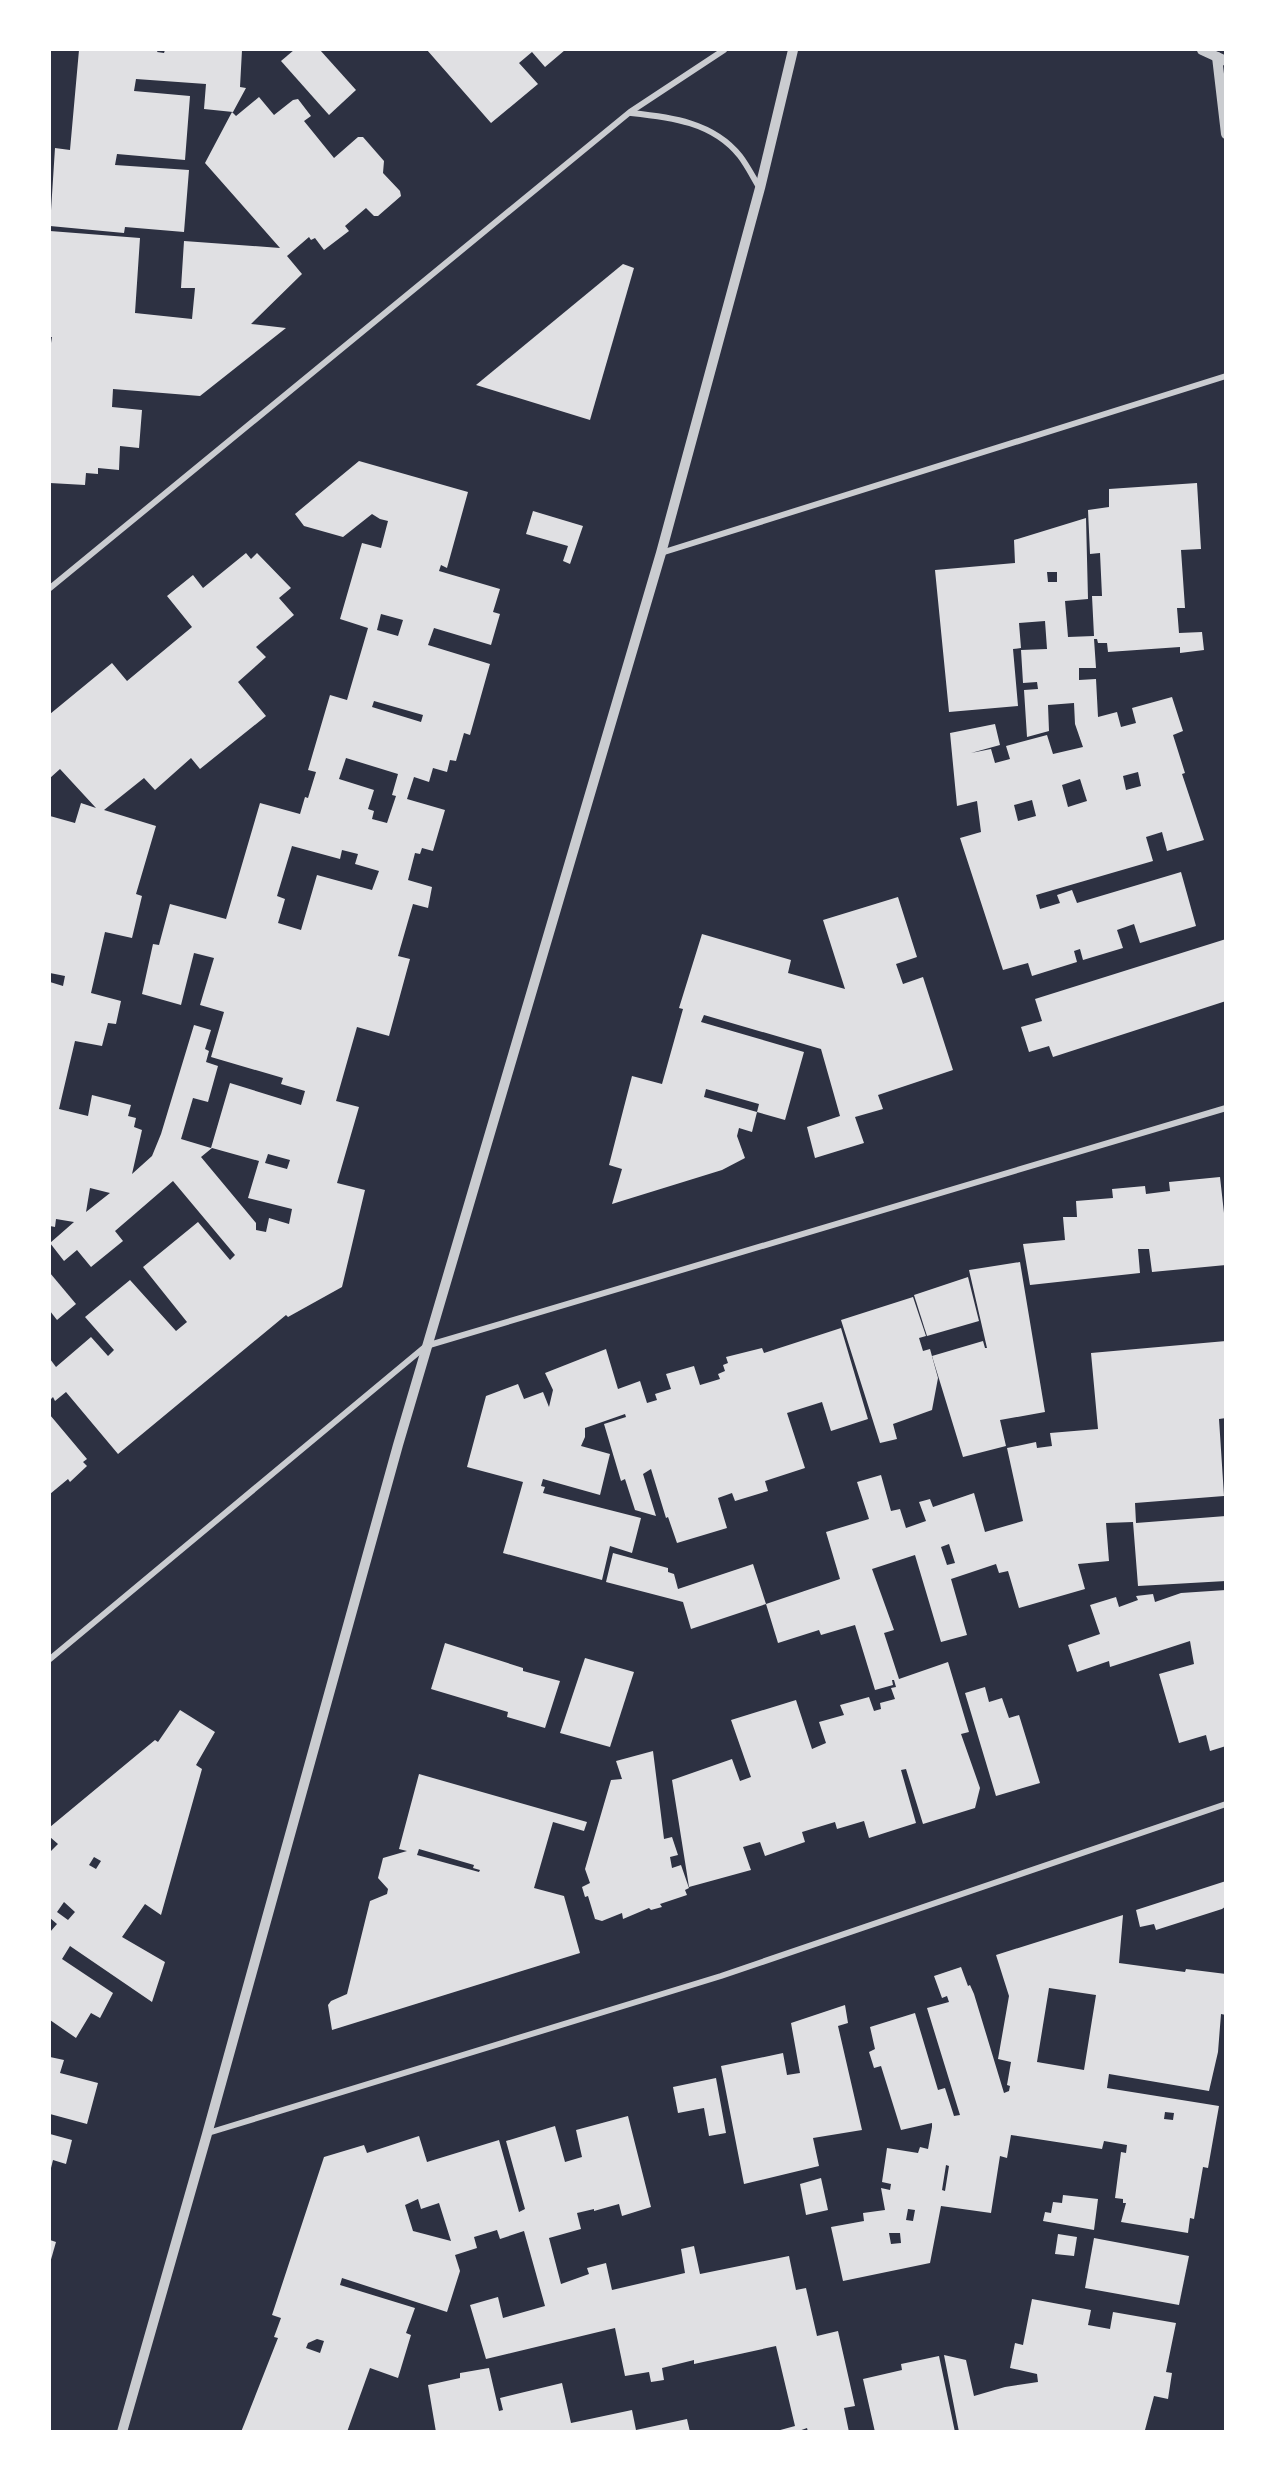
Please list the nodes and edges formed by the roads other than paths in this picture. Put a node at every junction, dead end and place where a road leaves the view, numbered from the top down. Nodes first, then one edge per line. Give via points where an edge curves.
1 (724, 50) edge
2 (793, 50) edge
3 (1202, 50) edge
4 (1221, 59) edge
5 (630, 112) junction
6 (1226, 134) edge
7 (759, 188) junction
8 (1226, 376) edge
9 (661, 553) junction
10 (50, 588) edge
11 (1226, 1108) edge
12 (426, 1346) junction
13 (50, 1659) edge
14 (1226, 1804) edge
15 (207, 2134) junction
16 (122, 2432) edge

1 - 5 street
2 - 7 street
3 - 4 street
4 - 6 street
5 - 7 street via 671,117 711,130 739,155
5 - 10 street
7 - 9 street
8 - 9 street
9 - 12 street
11 - 12 street
12 - 13 street
12 - 15 street
14 - 15 street via 721,1976
15 - 16 street

